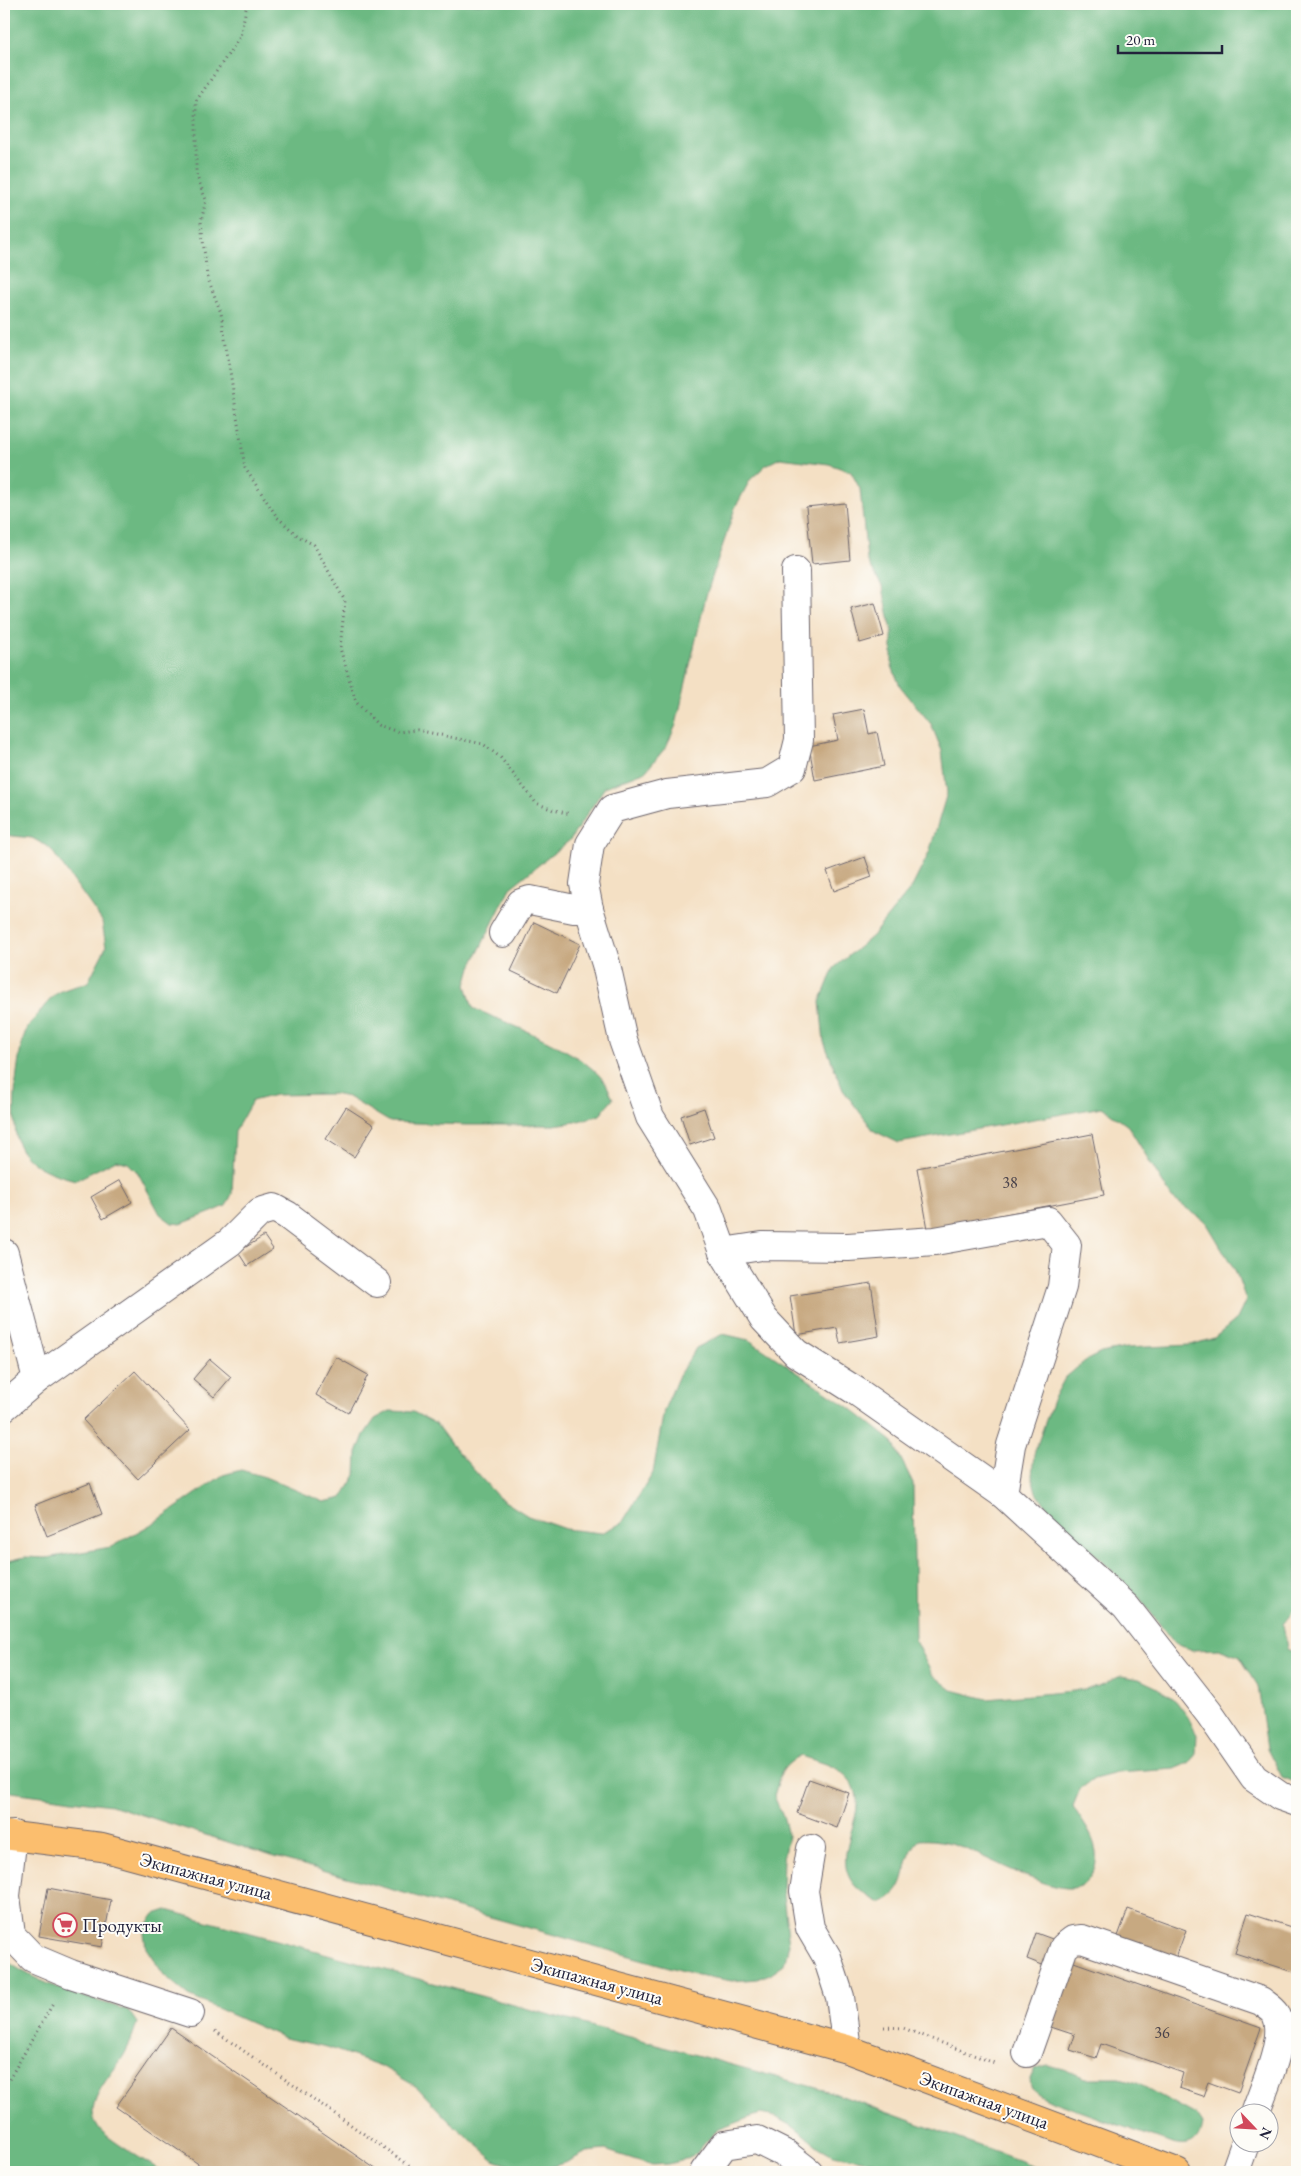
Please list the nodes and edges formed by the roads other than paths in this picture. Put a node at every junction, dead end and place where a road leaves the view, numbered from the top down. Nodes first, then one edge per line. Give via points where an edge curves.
1 (796, 571) dead end
2 (589, 909) junction
3 (503, 932) dead end
4 (723, 1252) junction
5 (4, 1253) edge
6 (377, 1283) dead end
7 (37, 1379) junction
8 (5, 1404) edge
9 (1003, 1494) junction
10 (1297, 1802) edge
11 (8, 1835) edge
12 (811, 1849) dead end
13 (190, 2013) road end
14 (846, 2049) junction
15 (1027, 2053) road end
16 (1258, 2104) edge
17 (1241, 2154) edge
18 (704, 2172) edge
19 (809, 2172) edge
20 (1177, 2172) edge
21 (1235, 2172) edge

1 - 2 lane via 799,740 792,768 767,783 667,794 612,809 590,844 584,884
2 - 3 lane via 530,900 522,903
2 - 4 lane via 606,964 623,1040 650,1117 708,1210
4 - 9 lane via 764,1319 796,1353
4 - 9 lane via 762,1246 848,1247 935,1241 1048,1221 1066,1245 1062,1287 1011,1445
5 - 7 lane
6 - 7 lane via 274,1208 260,1212 230,1242
7 - 8 lane
9 - 10 lane via 1126,1607 1209,1712 1254,1778 1280,1796
11 - 13 lane via 6,1896 11,1935 33,1958 71,1974
11 - 14 main road, Экипажная улица via 102,1847
12 - 14 lane via 804,1891 810,1928 826,1957 840,1997
14 - 20 main road, Экипажная улица
15 - 16 lane via 1064,1947 1072,1940 1082,1939 1261,2001 1275,2012 1280,2027 1278,2044
17 - 21 lane
18 - 19 lane via 724,2145 757,2140 787,2155

